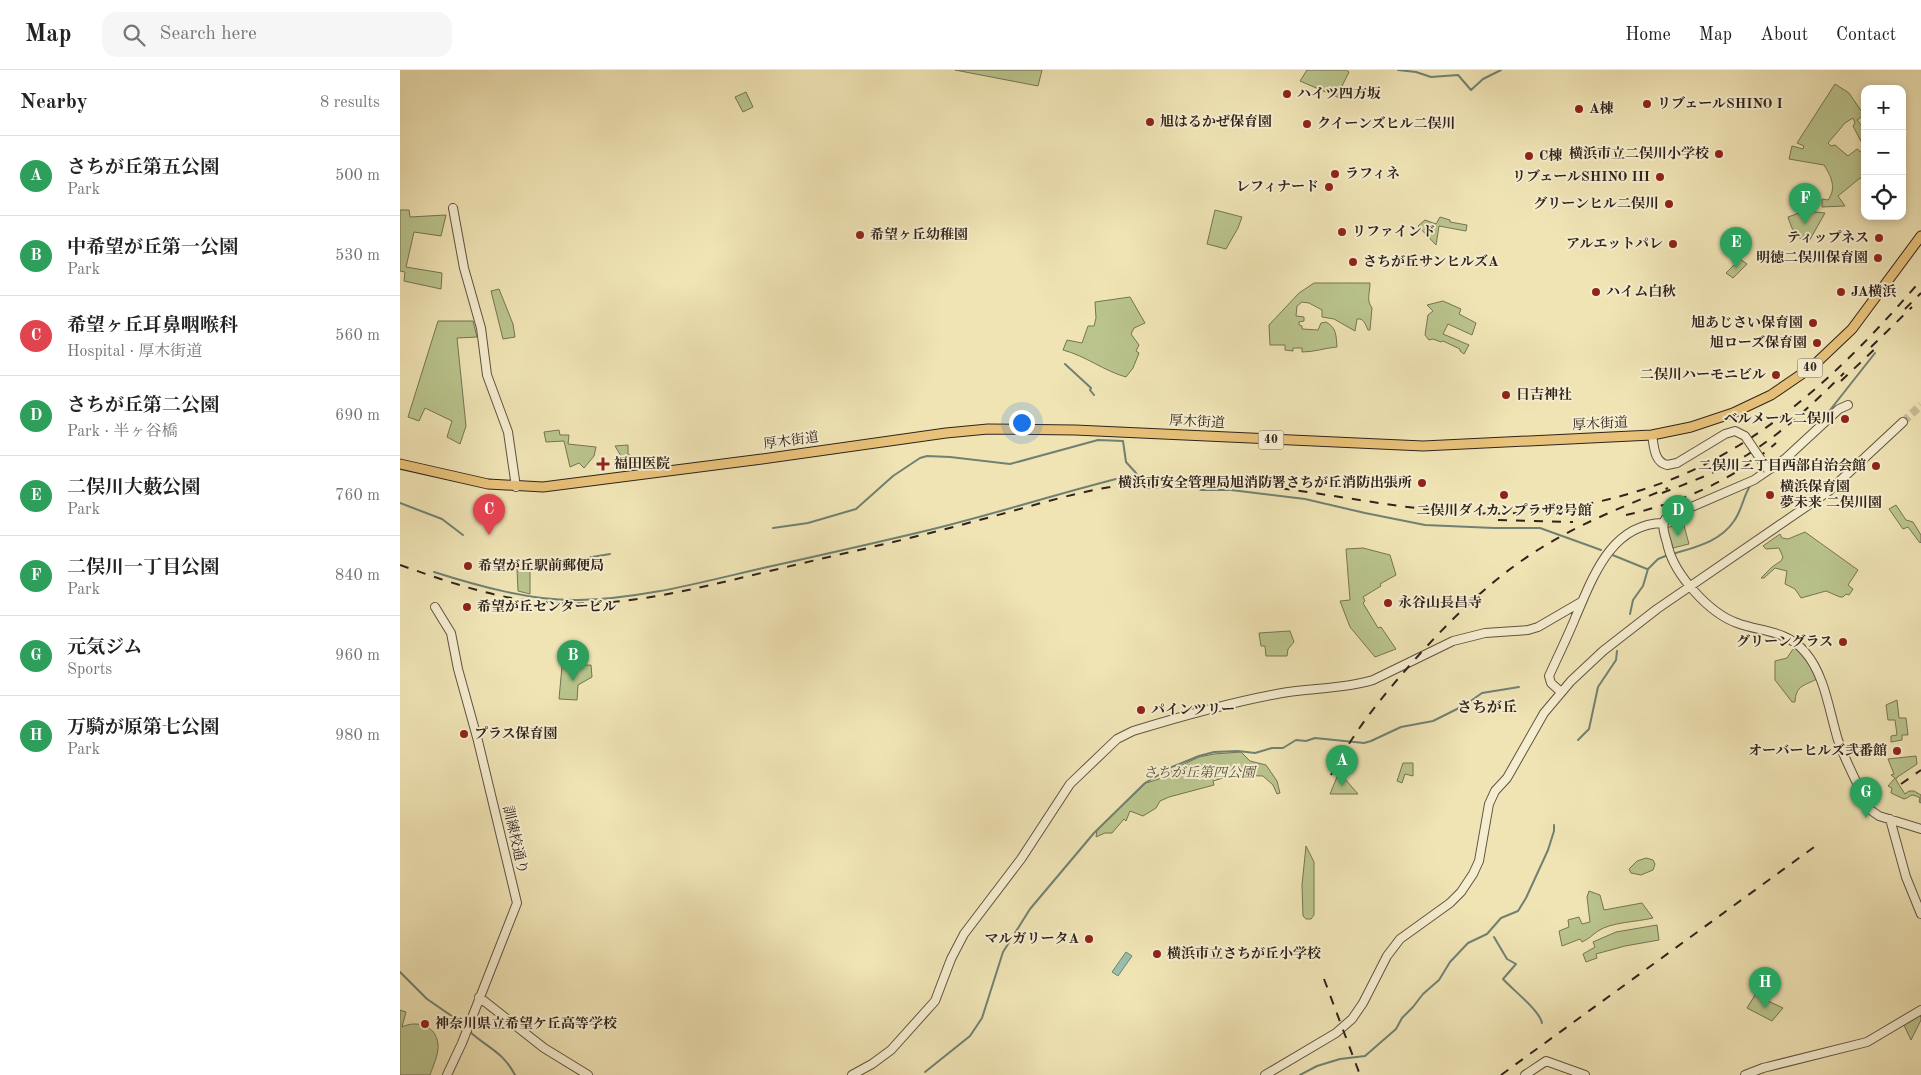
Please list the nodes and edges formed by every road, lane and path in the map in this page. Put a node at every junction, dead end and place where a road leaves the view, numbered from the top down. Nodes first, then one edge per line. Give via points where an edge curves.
1 (453, 208) dead end
2 (1921, 236) edge
3 (1848, 405) dead end
4 (1903, 422) tunnel mouth
5 (1652, 435) junction
6 (400, 464) edge
7 (1768, 470) junction
8 (516, 487) junction
9 (1663, 523) junction
10 (1690, 585) junction
11 (1581, 602) junction
12 (435, 607) dead end
13 (1561, 692) junction
14 (1890, 819) junction
15 (1921, 829) edge
16 (1921, 914) edge
17 (480, 997) junction
18 (1921, 1010) edge
19 (447, 1075) edge
20 (588, 1075) edge
21 (852, 1075) edge
22 (1265, 1075) edge
23 (1525, 1075) edge
24 (1585, 1075) edge
25 (1746, 1075) edge

1 - 8 street via 480,328 487,375 508,432
2 - 5 main road, 厚木街道 / 40 via 1852,329 1812,367 1750,406 1717,420
3 - 7 street
4 - 10 street via 1829,491
5 - 7 street, bridge via 1656,456 1667,465 1677,463 1735,431 1745,436
5 - 8 main road, 厚木街道 / 40 via 1423,446 988,429 575,485
6 - 8 main road, 厚木街道 / 40 via 488,484
7 - 9 street via 1754,480 1666,518
9 - 10 street via 1671,558
9 - 11 street via 1635,530 1615,543
10 - 13 street via 1603,650
10 - 14 street via 1713,610 1728,619 1779,633 1804,650 1815,665 1839,741 1869,809
11 - 13 street via 1549,676 1551,683
11 - 21 street via 1538,627 1485,633 1453,641 1361,684 1239,701 1133,731 1117,739 1070,784 1019,862 964,934 934,1001 883,1058
12 - 17 street, 訓練校通り via 451,633 517,904
13 - 22 street via 1544,713 1507,778 1495,791 1489,804 1479,861 1461,892 1400,939 1352,1019 1336,1033
14 - 15 street
14 - 16 street via 1906,877
17 - 19 street, 訓練校通り
17 - 20 street via 544,1048
18 - 25 street via 1867,1042
23 - 24 street via 1546,1061

